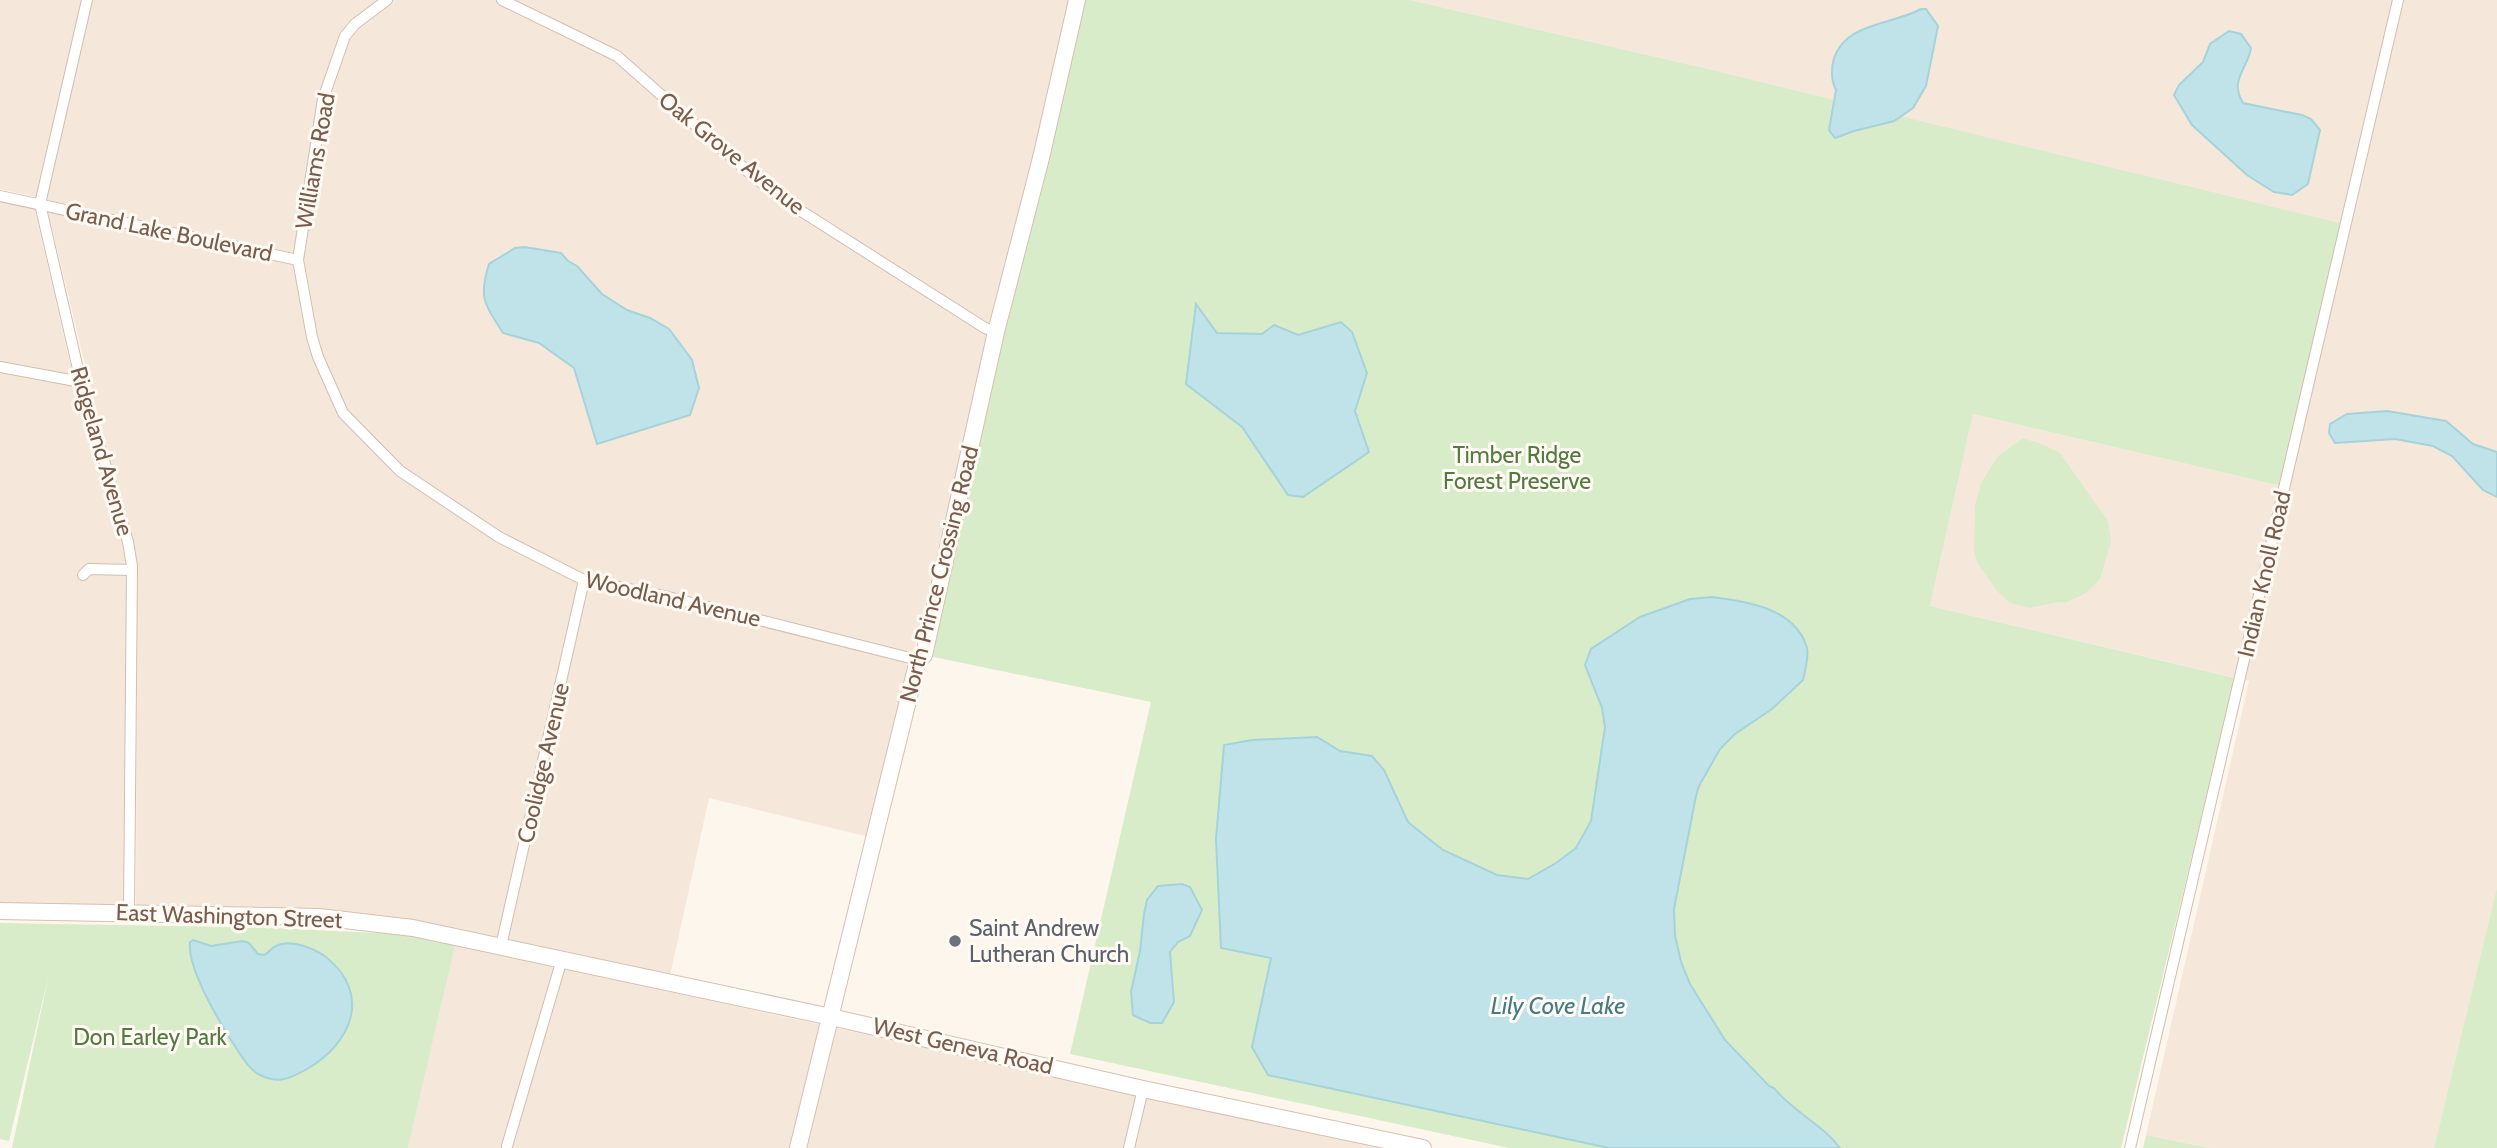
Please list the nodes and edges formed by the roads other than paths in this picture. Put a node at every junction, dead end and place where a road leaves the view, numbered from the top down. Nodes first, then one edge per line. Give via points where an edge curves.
1 (88, 0) edge
2 (387, 0) edge
3 (502, 0) edge
4 (1077, 0) edge
5 (2398, 0) edge
6 (0, 196) edge
7 (40, 204) junction
8 (298, 260) junction
9 (996, 332) junction
10 (0, 367) edge
11 (82, 382) junction
12 (132, 570) junction
13 (83, 575) dead end
14 (584, 580) junction
15 (918, 660) junction
16 (0, 911) edge
17 (130, 912) junction
18 (502, 946) junction
19 (562, 959) junction
20 (831, 1017) junction
21 (1143, 1089) junction
22 (507, 1146) edge
23 (798, 1148) edge
24 (1129, 1148) edge
25 (1423, 1148) edge
26 (2130, 1148) edge

1 - 7 street, Ridgeland Avenue
2 - 8 street, Williams Road via 345,36 323,99
3 - 9 street, Oak Grove Avenue via 617,56 787,202
4 - 9 main road, North Prince Crossing Road
5 - 26 street, Indian Knoll Road
6 - 7 street, Grand Lake Boulevard
7 - 8 street, Grand Lake Boulevard
7 - 11 street, Ridgeland Avenue
8 - 14 street, Woodland Avenue via 318,357 344,413 400,471 499,537
9 - 15 main road, North Prince Crossing Road via 924,655
10 - 11 street
11 - 12 street, Ridgeland Avenue
12 - 13 street via 89,569
12 - 17 street, Ridgeland Avenue
14 - 15 street, Woodland Avenue
14 - 18 street, Coolidge Avenue
15 - 20 main road, North Prince Crossing Road
16 - 17 main road, East Washington Street
17 - 18 main road, East Washington Street via 328,918
18 - 19 main road, West Geneva Road
19 - 20 main road, West Geneva Road
19 - 22 street
20 - 21 main road, West Geneva Road
20 - 23 main road, North Prince Crossing Road
21 - 24 street
21 - 25 main road, West Geneva Road

